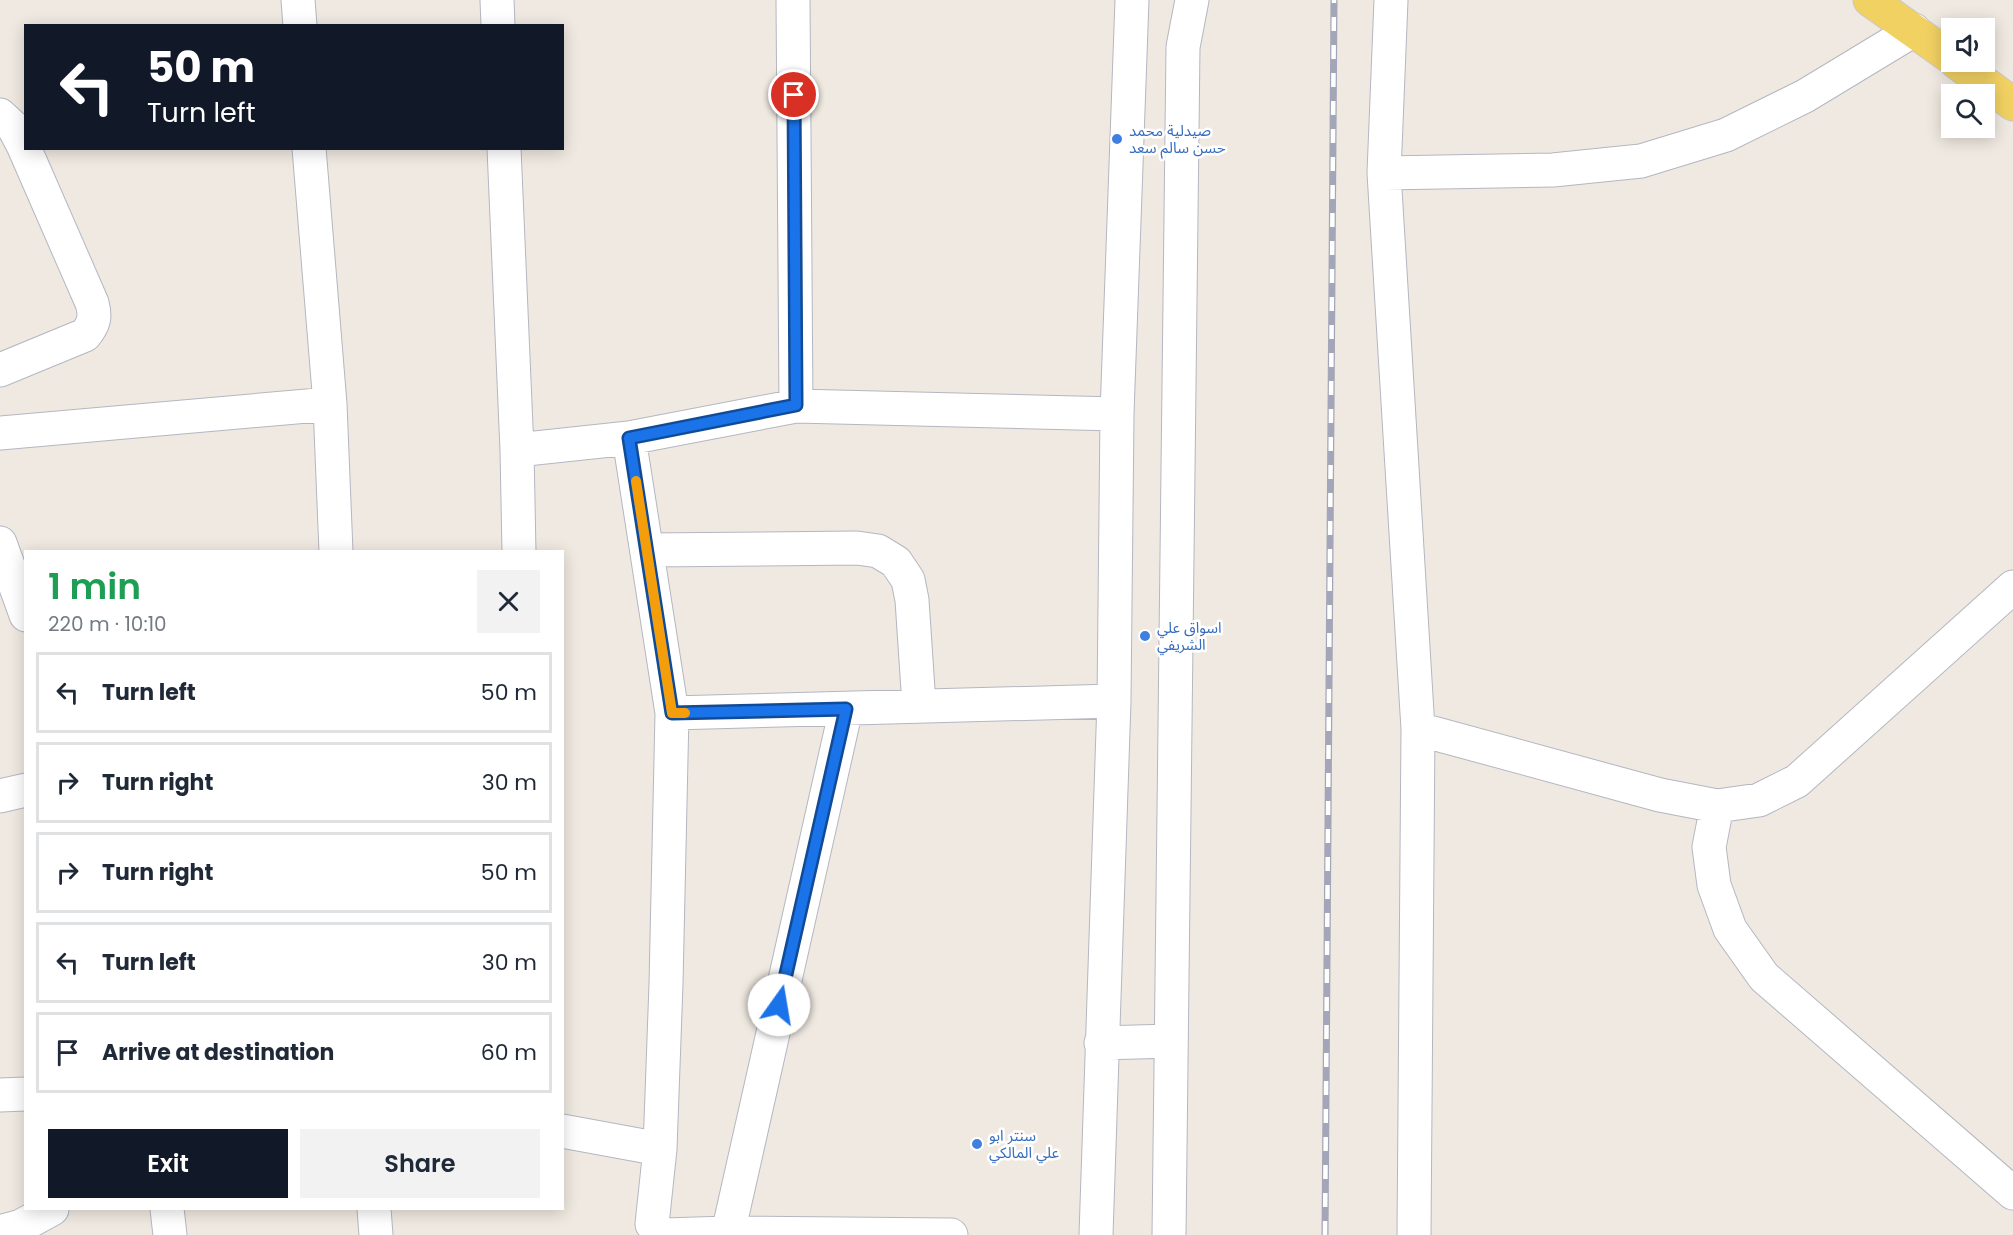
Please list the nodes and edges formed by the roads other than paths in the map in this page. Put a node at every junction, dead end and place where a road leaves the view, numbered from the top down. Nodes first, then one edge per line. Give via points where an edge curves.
1 (298, 0) edge
2 (497, 0) edge
3 (793, 0) edge
4 (1132, 0) edge
5 (1192, 0) edge
6 (1391, 0) edge
7 (1870, 0) edge
8 (300, 24) edge
9 (498, 24) edge
10 (1914, 30) junction
11 (1941, 50) edge
12 (1970, 72) edge
13 (2013, 104) edge
14 (0, 115) edge
15 (24, 147) edge
16 (25, 150) edge
17 (309, 150) edge
18 (504, 150) edge
19 (1384, 173) junction
20 (0, 370) edge
21 (330, 404) junction
22 (796, 405) junction
23 (1117, 414) junction
24 (0, 433) edge
25 (629, 438) junction
26 (517, 450) junction
27 (0, 543) edge
28 (336, 550) edge
29 (519, 550) edge
30 (647, 550) junction
31 (2013, 587) edge
32 (24, 609) edge
33 (1114, 701) junction
34 (919, 705) junction
35 (846, 709) junction
36 (672, 713) junction
37 (1418, 729) junction
38 (24, 790) edge
39 (0, 795) edge
40 (1717, 806) junction
41 (1171, 1041) junction
42 (1101, 1043) junction
43 (24, 1094) edge
44 (0, 1095) edge
45 (564, 1131) edge
46 (660, 1149) junction
47 (2013, 1193) edge
48 (50, 1210) edge
49 (167, 1210) edge
50 (374, 1210) edge
51 (0, 1232) edge
52 (728, 1233) junction
53 (170, 1235) edge
54 (376, 1235) edge
55 (663, 1235) edge
56 (951, 1235) edge
57 (1096, 1235) edge
58 (1169, 1235) edge
59 (1414, 1235) edge

1 - 8 street
2 - 9 street
3 - 22 street
4 - 23 street
5 - 41 street via 1183,46
6 - 19 street
7 - 10 main road
10 - 11 main road
10 - 19 street via 1805,96 1726,135 1641,161 1553,170
12 - 13 main road
14 - 15 street via 14,128
16 - 20 street via 96,314 85,335
17 - 21 street
18 - 26 street
19 - 37 street
21 - 24 street
21 - 28 street
22 - 23 street
22 - 25 street
23 - 33 street
25 - 26 street
25 - 30 street
26 - 29 street
27 - 32 street
30 - 34 street via 878,551 896,562 908,580
30 - 36 street
31 - 40 street via 1797,781 1759,800
33 - 34 street
33 - 42 street
34 - 35 street
35 - 36 street
35 - 52 street
36 - 46 street
37 - 40 street via 1660,795
37 - 59 street
38 - 39 street
40 - 47 street via 1709,847 1714,885 1730,929 1764,977
41 - 42 street
41 - 58 street
42 - 57 street
43 - 44 street
45 - 46 street
46 - 55 street via 652,1224
48 - 51 street
49 - 53 street
50 - 54 street
52 - 55 street
52 - 56 street

